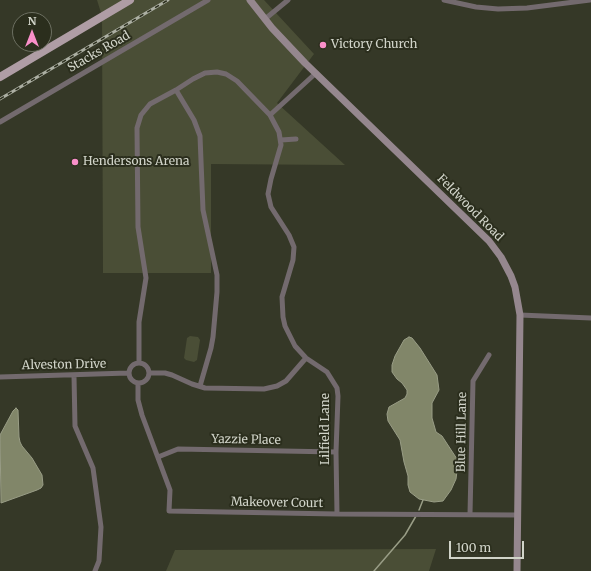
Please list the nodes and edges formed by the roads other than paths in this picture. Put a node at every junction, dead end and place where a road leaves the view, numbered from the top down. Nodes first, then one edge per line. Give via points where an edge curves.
1 (130, 0) edge
2 (208, 0) edge
3 (250, 0) edge
4 (288, 0) edge
5 (444, 0) edge
6 (590, 0) edge
7 (265, 19) junction
8 (316, 73) junction
9 (0, 77) edge
10 (176, 90) junction
11 (270, 115) junction
12 (0, 122) edge
13 (296, 139) dead end
14 (281, 140) junction
15 (520, 315) junction
16 (591, 318) edge
17 (489, 355) dead end
18 (306, 358) junction
19 (139, 363) junction
20 (128, 373) junction
21 (149, 373) junction
22 (74, 376) junction
23 (0, 377) edge
24 (138, 384) junction
25 (200, 386) junction
26 (336, 452) junction
27 (158, 457) junction
28 (337, 514) junction
29 (470, 514) junction
30 (518, 514) junction
31 (95, 571) edge
32 (517, 571) edge

1 - 9 main road
2 - 12 street, Stacks Road
3 - 7 street, Feldwood Road
4 - 7 street
5 - 6 street via 498,9
7 - 8 street, Feldwood Road
8 - 11 street
8 - 15 street, Feldwood Road via 489,241 511,276
10 - 11 street via 200,75 222,73 237,81
10 - 19 street via 150,104 141,115 137,128 138,227 146,278 139,322
10 - 25 street via 194,120 200,136 202,210 217,275 213,337
11 - 14 street via 278,128
13 - 14 street
14 - 18 street, Lilfield Lane via 268,194 270,207 294,247 293,260 282,297 283,317 295,346
15 - 16 street
15 - 30 street, Feldwood Road
17 - 29 street, Blue Hill Lane via 473,381
18 - 25 street via 286,381 277,386 264,389
18 - 26 street, Lilfield Lane via 327,372 337,388
19 - 20 street via 131,366
19 - 21 street via 145,365
20 - 22 street, Alveston Drive
20 - 24 street via 131,380
21 - 24 street via 145,382
21 - 25 street via 165,373
22 - 23 street, Alveston Drive
22 - 31 street via 75,426 93,468 102,526 100,561
24 - 27 street, Makeover Court via 138,400 142,415
26 - 27 street, Yazzie Place via 178,449
26 - 28 street, Lilfield Lane
27 - 28 street, Makeover Court via 170,490 169,511
28 - 29 street, Makeover Court
29 - 30 street, Makeover Court
30 - 32 street, Feldwood Road

